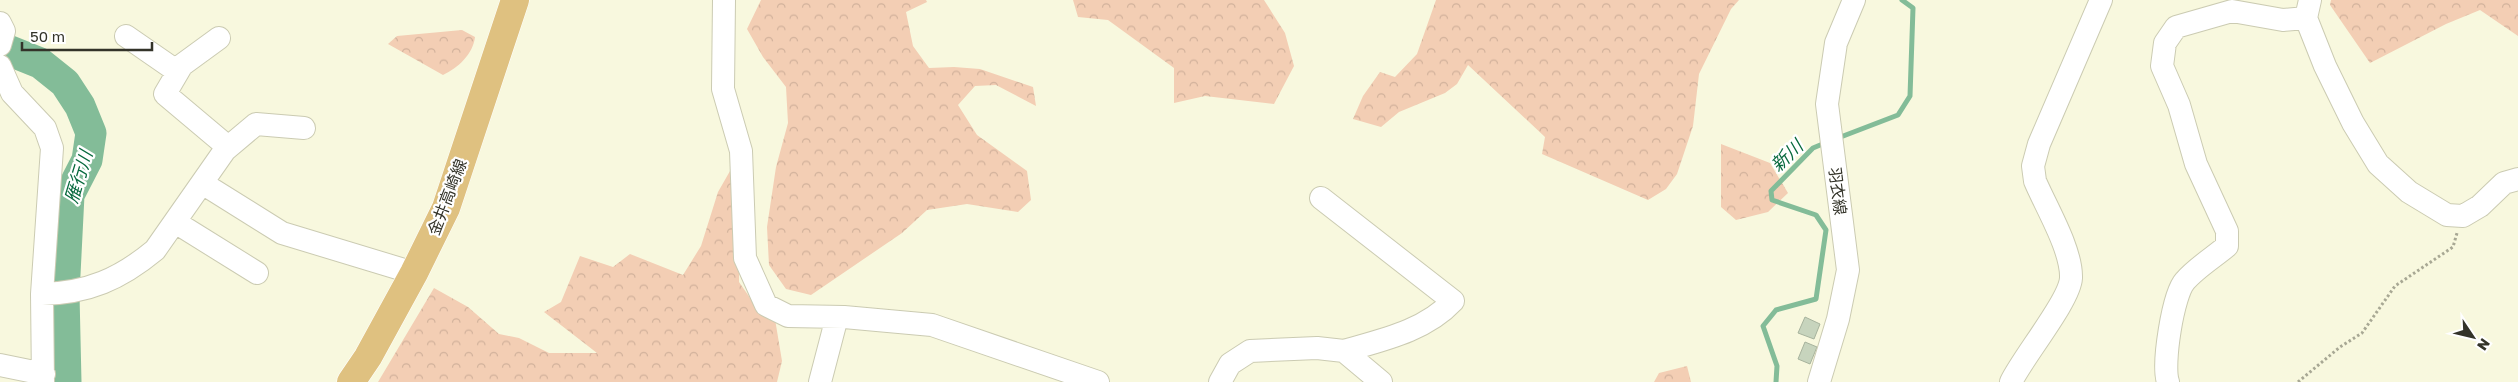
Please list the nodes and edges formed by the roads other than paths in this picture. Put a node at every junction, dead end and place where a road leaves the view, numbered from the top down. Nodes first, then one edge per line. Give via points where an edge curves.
1 (514, 0) edge
2 (724, 0) edge
3 (1854, 0) edge
4 (2101, 0) edge
5 (2308, 9) edge
6 (0, 23) edge
7 (126, 36) dead end
8 (219, 38) dead end
9 (0, 45) edge
10 (0, 66) edge
11 (178, 72) junction
12 (304, 128) dead end
13 (228, 147) junction
14 (2518, 179) edge
15 (202, 183) junction
16 (1321, 198) dead end
17 (175, 222) junction
18 (257, 273) dead end
19 (414, 273) junction
20 (42, 294) junction
21 (837, 317) junction
22 (1344, 352) junction
23 (0, 365) edge
24 (43, 378) edge
25 (351, 382) edge
26 (820, 382) edge
27 (1098, 382) edge
28 (1220, 382) edge
29 (1380, 382) edge
30 (1819, 382) edge
31 (2011, 382) edge
32 (2168, 382) edge

1 - 19 main road, 金井高崎線 via 446,208
2 - 21 street via 723,89 741,151 745,258 766,305 788,316
3 - 30 street, 羽衣線 via 1836,42 1827,104 1848,270 1838,319
4 - 31 street via 2033,166 2034,181 2069,261 2071,280 2060,304 2018,366
5 - 14 street via 2325,66 2353,123 2378,164 2409,192 2447,215 2463,216 2480,206 2504,184
5 - 32 street via 2282,20 2232,11 2176,27 2165,43 2162,66 2179,105 2196,164 2227,231 2227,246 2184,282 2172,319 2166,362
6 - 9 street via 4,31
7 - 11 street
8 - 11 street via 182,65
10 - 20 street via 12,93 46,128 52,148
11 - 13 street via 165,94
12 - 13 street via 256,124
13 - 15 street
15 - 17 street
15 - 19 street via 282,232
16 - 22 street via 1453,301 1441,314 1401,334
17 - 18 street
17 - 20 street via 155,250 101,283 69,293
19 - 25 main road, 金井高崎線
20 - 24 street
21 - 26 street
21 - 27 street via 932,325
22 - 28 street via 1317,348 1250,351 1230,364
22 - 29 street
23 - 24 street

